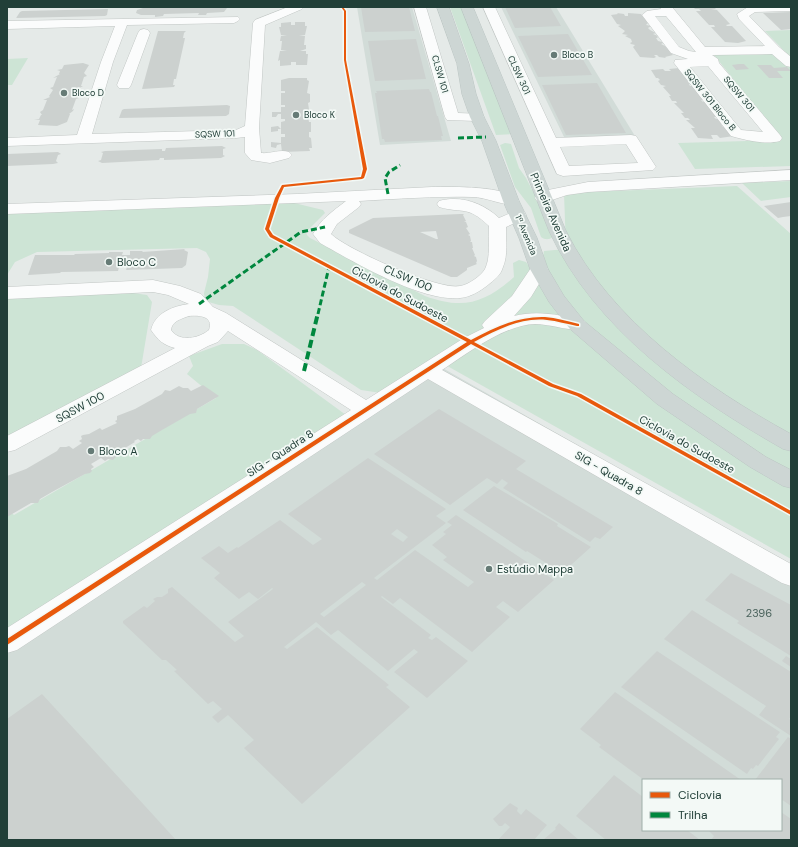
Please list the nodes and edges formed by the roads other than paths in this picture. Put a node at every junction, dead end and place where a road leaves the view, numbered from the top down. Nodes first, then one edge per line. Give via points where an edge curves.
1 (298, 7) edge
2 (420, 7) edge
3 (443, 7) edge
4 (467, 7) edge
5 (489, 7) edge
6 (791, 8) edge
7 (668, 9) edge
8 (772, 16) dead end
9 (791, 16) edge
10 (122, 22) junction
11 (247, 24) junction
12 (695, 24) dead end
13 (7, 25) edge
14 (680, 25) junction
15 (144, 33) dead end
16 (775, 50) junction
17 (708, 57) junction
18 (133, 60) junction
19 (107, 62) junction
20 (791, 63) edge
21 (124, 85) dead end
22 (477, 118) junction
23 (242, 136) junction
24 (775, 138) joint
25 (83, 139) junction
26 (499, 140) junction
27 (7, 142) edge
28 (521, 142) junction
29 (553, 149) junction
30 (284, 155) dead end
31 (791, 175) edge
32 (500, 176) junction
33 (535, 176) junction
34 (588, 187) junction
35 (462, 191) junction
36 (297, 198) junction
37 (434, 198) junction
38 (543, 198) junction
39 (353, 204) junction
40 (514, 208) junction
41 (7, 209) edge
42 (497, 225) junction
43 (560, 237) junction
44 (528, 238) junction
45 (539, 269) junction
46 (153, 286) junction
47 (7, 293) edge
48 (212, 314) junction
49 (577, 325) junction
50 (162, 327) junction
51 (206, 340) junction
52 (253, 340) junction
53 (471, 342) junction
54 (153, 368) junction
55 (427, 370) junction
56 (366, 410) junction
57 (791, 444) edge
58 (7, 445) edge
59 (791, 480) edge
60 (791, 576) edge
61 (7, 642) edge

1 - 11 street
2 - 22 street, CLSW 101 via 452,117
3 - 22 main road via 463,64
4 - 28 main road, Primeira Avenida
5 - 29 street, CLSW 301
6 - 16 street via 753,9 743,14
7 - 14 street, SQSW 301
7 - 17 street, SQSW 301 Bloco B via 651,12 648,15 674,50 687,55
8 - 9 street
10 - 11 street via 207,19
10 - 13 street
10 - 19 street
11 - 23 street
12 - 14 street
14 - 17 street, SQSW 301
15 - 18 street
16 - 17 street
16 - 20 street
17 - 24 street, SQSW 301
17 - 24 street, SQSW 301 Bloco B via 680,63 736,133
18 - 19 street
18 - 21 street
19 - 25 street
22 - 26 main road
23 - 25 street, SQSW 101
23 - 30 street via 256,157 271,158
25 - 27 street, SQSW 101
26 - 28 main road
26 - 32 main road
28 - 33 main road, Primeira Avenida
29 - 29 street, CLSW 301 via 563,171 648,167 631,139
31 - 34 street
32 - 35 street via 486,184
32 - 40 main road
33 - 34 street via 556,183
33 - 38 main road, Primeira Avenida
34 - 38 street via 557,192
35 - 37 street
35 - 40 street via 485,193
36 - 37 street
36 - 39 street
36 - 41 street
37 - 39 street
37 - 42 street via 478,208
38 - 43 main road, Primeira Avenida
39 - 42 street, CLSW 100 via 325,227 322,234 326,239 415,283 445,292 464,291 488,277 495,266
40 - 42 street
40 - 44 main road, 1ª Avenida
43 - 44 main road via 546,242
43 - 57 main road, Primeira Avenida via 574,263 604,302 640,339 739,413
44 - 45 main road, 1ª Avenida
45 - 49 main road via 556,298
45 - 53 street, SIG - Quadra 8 via 518,302
46 - 47 street
46 - 48 street via 194,298
46 - 50 street via 163,308
48 - 50 street via 197,310 182,311 170,316
48 - 51 street via 221,322 221,328
48 - 52 street
49 - 53 street, SIG - Quadra 8 via 548,318 529,318 497,328
49 - 59 main road via 665,399 758,462
50 - 51 street via 165,338 176,343 191,344
50 - 54 street
51 - 52 street
51 - 54 street, SQSW 100
52 - 56 street
53 - 55 street, SIG - Quadra 8
54 - 58 street, SQSW 100
55 - 56 street, SIG - Quadra 8
55 - 60 street, SIG - Quadra 8
56 - 61 street, SIG - Quadra 8

